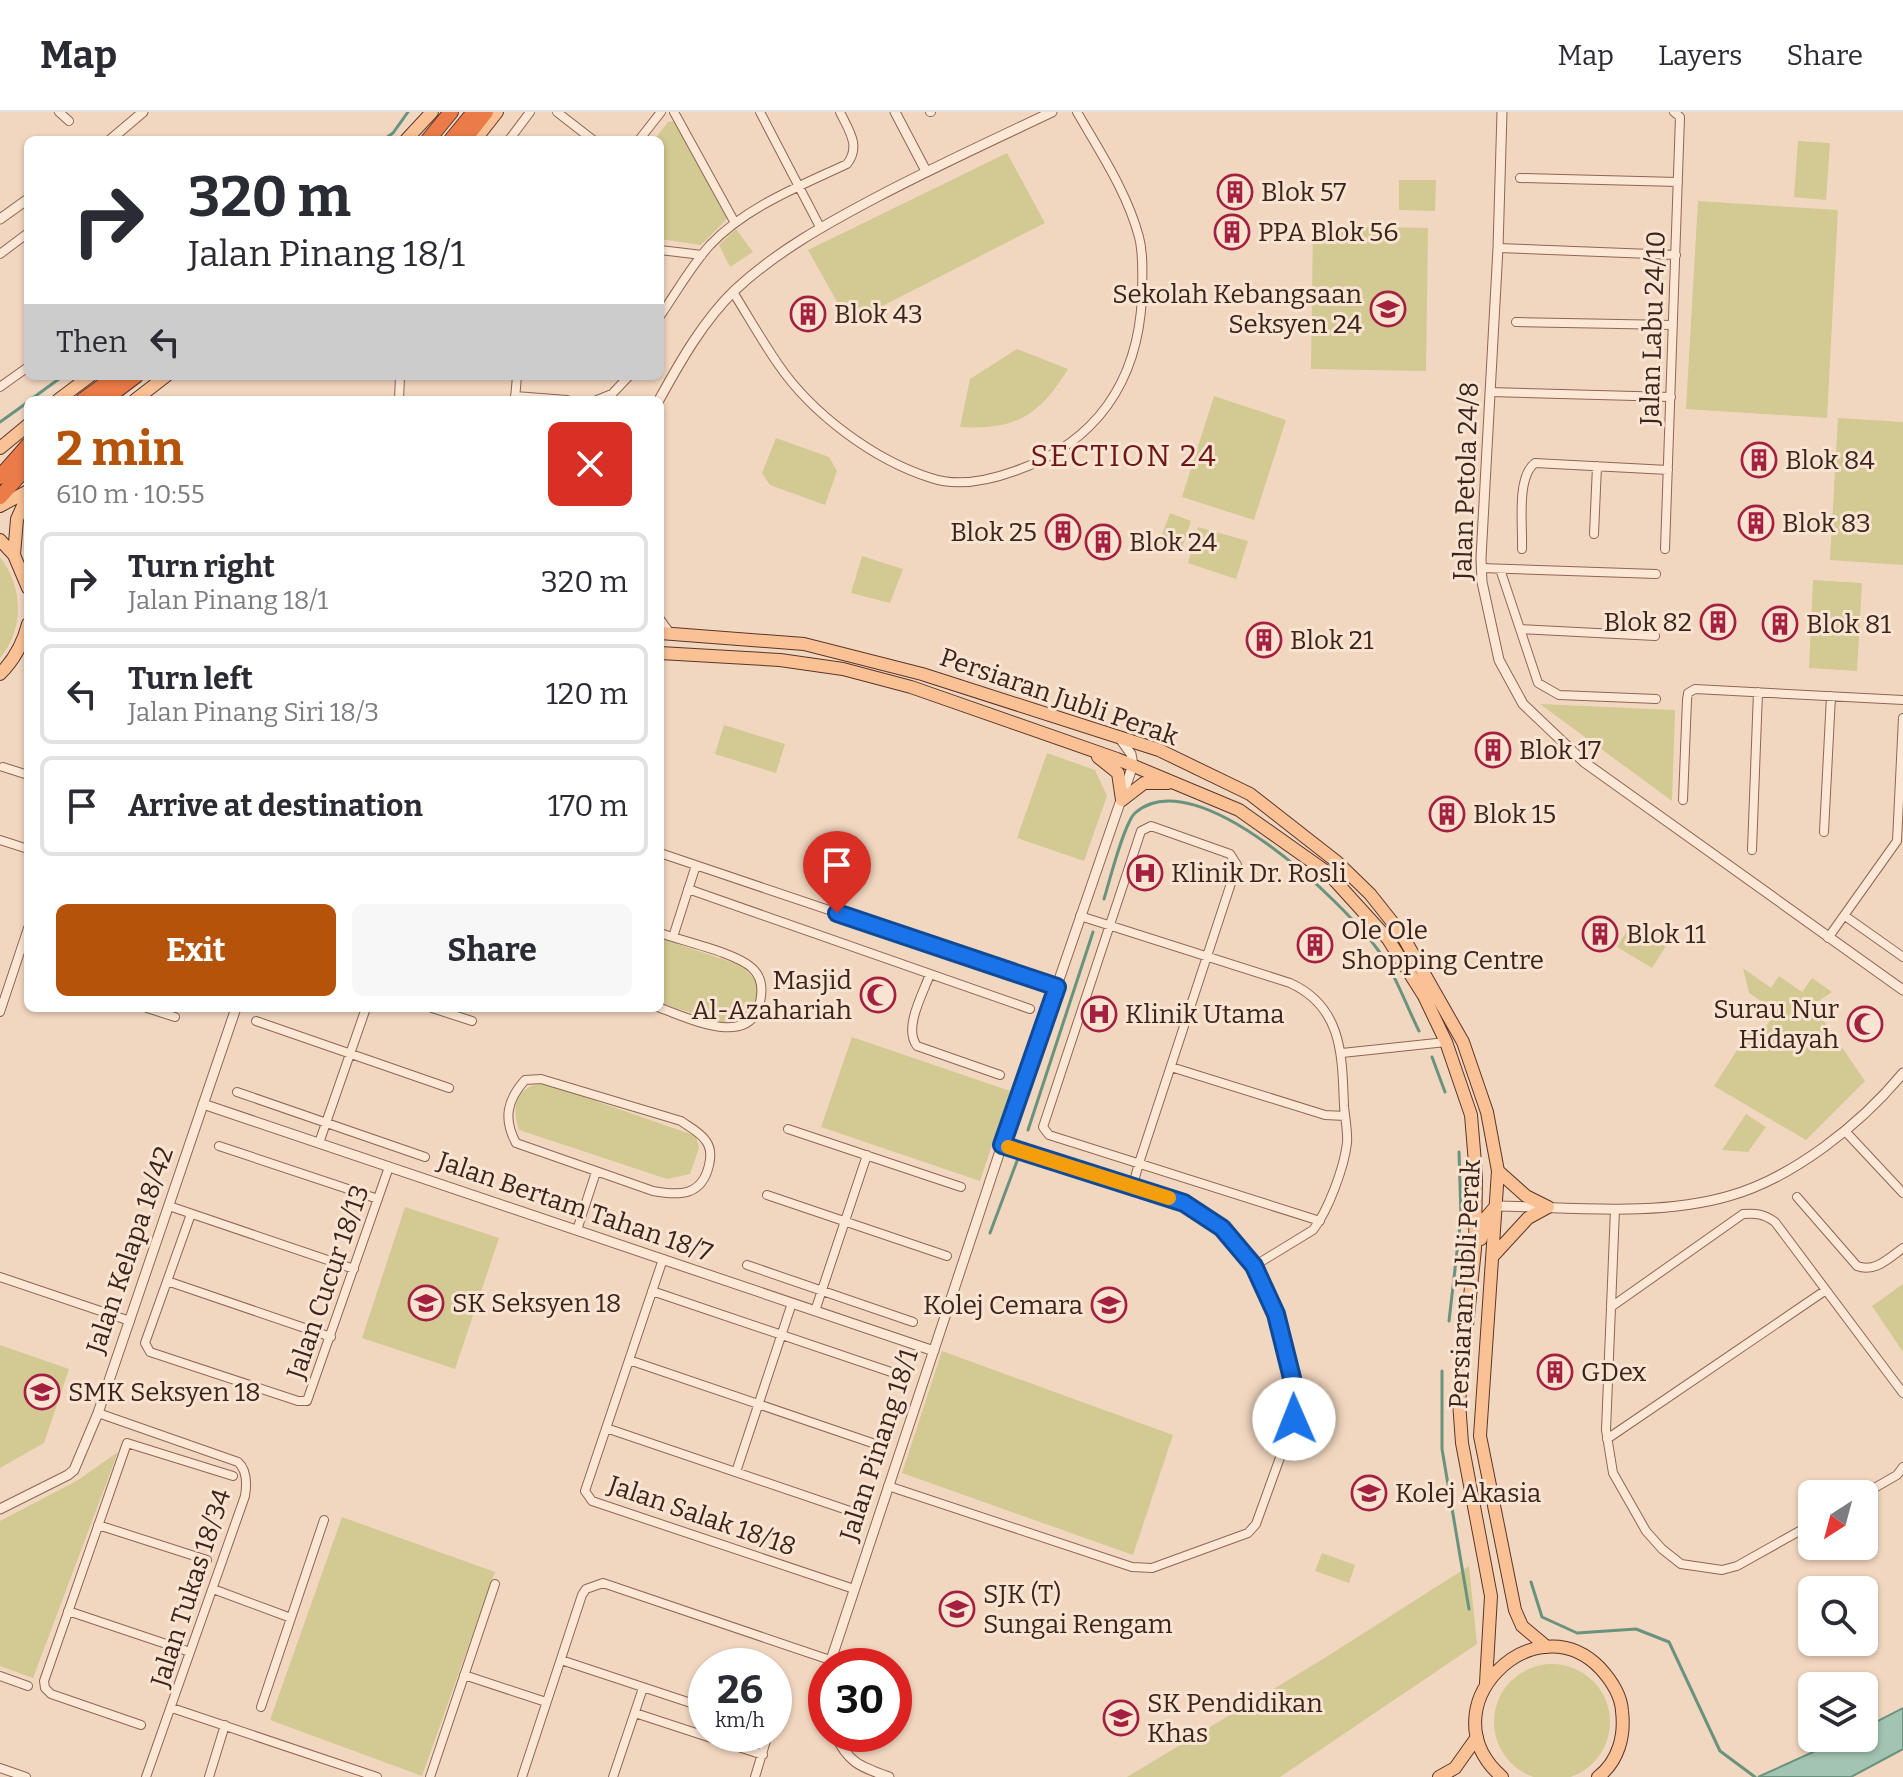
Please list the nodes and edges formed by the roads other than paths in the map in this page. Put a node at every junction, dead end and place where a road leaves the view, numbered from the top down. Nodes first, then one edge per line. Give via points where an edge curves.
1 (59, 112) edge
2 (143, 112) edge
3 (432, 112) edge
4 (451, 112) edge
5 (474, 112) edge
6 (486, 112) edge
7 (497, 112) edge
8 (530, 112) edge
9 (557, 112) edge
10 (661, 112) edge
11 (674, 112) edge
12 (760, 112) edge
13 (840, 112) edge
14 (895, 112) edge
15 (1052, 112) edge
16 (1077, 112) edge
17 (1502, 112) edge
18 (1674, 112) edge
19 (69, 121) dead end
20 (115, 136) edge
21 (410, 136) edge
22 (431, 136) edge
23 (454, 136) edge
24 (467, 136) edge
25 (478, 136) edge
26 (512, 136) edge
27 (588, 136) edge
28 (642, 136) edge
29 (926, 171) junction
30 (1520, 178) dead end
31 (1678, 182) junction
32 (799, 186) junction
33 (24, 202) edge
34 (0, 219) edge
35 (735, 223) junction
36 (820, 227) junction
37 (24, 236) edge
38 (1498, 248) junction
39 (664, 250) edge
40 (0, 254) edge
41 (702, 255) junction
42 (1676, 255) junction
43 (733, 292) junction
44 (664, 310) edge
45 (1516, 322) dead end
46 (1673, 325) junction
47 (24, 370) edge
48 (85, 380) edge
49 (110, 380) edge
50 (131, 380) edge
51 (161, 380) edge
52 (625, 380) edge
53 (0, 387) edge
54 (1490, 392) junction
55 (63, 396) edge
56 (88, 396) edge
57 (109, 396) edge
58 (140, 396) edge
59 (607, 396) edge
60 (661, 396) edge
61 (1671, 397) junction
62 (24, 428) edge
63 (0, 448) edge
64 (24, 450) edge
65 (1597, 466) junction
66 (24, 470) edge
67 (1668, 470) junction
68 (0, 477) edge
69 (24, 495) edge
70 (0, 497) edge
71 (24, 502) edge
72 (0, 506) edge
73 (1594, 534) dead end
74 (0, 540) edge
75 (1522, 549) dead end
76 (1665, 549) dead end
77 (14, 555) junction
78 (1481, 568) junction
79 (1500, 569) junction
80 (1656, 574) dead end
81 (24, 579) edge
82 (1520, 629) junction
83 (665, 633) edge
84 (1655, 636) dead end
85 (24, 641) edge
86 (24, 653) edge
87 (664, 653) edge
88 (13, 660) junction
89 (0, 674) edge
90 (1758, 692) junction
91 (1831, 696) junction
92 (1656, 699) dead end
93 (1903, 700) edge
94 (1903, 718) edge
95 (1121, 740) junction
96 (1079, 746) junction
97 (1133, 765) junction
98 (3, 767) dead end
99 (24, 774) edge
100 (1188, 787) junction
101 (1122, 800) junction
102 (1683, 800) dead end
103 (1824, 832) dead end
104 (0, 840) edge
105 (24, 848) edge
106 (1752, 850) dead end
107 (664, 854) edge
108 (696, 865) junction
109 (688, 889) junction
110 (1080, 916) junction
111 (1845, 916) junction
112 (1110, 926) junction
113 (664, 934) edge
114 (673, 937) junction
115 (1828, 938) junction
116 (24, 939) edge
117 (1903, 957) edge
118 (1207, 958) junction
119 (930, 974) junction
120 (1057, 987) junction
121 (1903, 990) edge
122 (2, 1000) edge
123 (664, 1009) edge
124 (1030, 1009) dead end
125 (0, 1012) edge
126 (166, 1012) edge
127 (235, 1012) edge
128 (365, 1012) edge
129 (444, 1012) edge
130 (175, 1017) dead end
131 (256, 1021) dead end
132 (472, 1021) dead end
133 (1446, 1042) junction
134 (1342, 1053) junction
135 (349, 1054) junction
136 (1171, 1067) junction
137 (1903, 1073) edge
138 (1000, 1075) dead end
139 (449, 1088) dead end
140 (237, 1092) dead end
141 (203, 1104) junction
142 (1345, 1116) junction
143 (325, 1122) junction
144 (788, 1129) dead end
145 (1845, 1131) junction
146 (319, 1143) junction
147 (1002, 1145) junction
148 (219, 1146) dead end
149 (867, 1155) junction
150 (425, 1157) dead end
151 (1139, 1163) junction
152 (389, 1167) junction
153 (1498, 1171) junction
154 (596, 1172) junction
155 (1133, 1185) junction
156 (961, 1187) dead end
157 (1903, 1193) edge
158 (767, 1195) dead end
159 (1797, 1197) dead end
160 (378, 1199) junction
161 (169, 1206) junction
162 (1496, 1206) junction
163 (1548, 1207) junction
164 (1615, 1209) junction
165 (191, 1214) junction
166 (1320, 1221) junction
167 (845, 1222) junction
168 (577, 1230) junction
169 (1903, 1248) edge
170 (1475, 1249) junction
171 (1494, 1255) junction
172 (947, 1256) dead end
173 (663, 1259) junction
174 (747, 1265) dead end
175 (1254, 1266) junction
176 (354, 1269) junction
177 (0, 1277) edge
178 (167, 1281) junction
179 (1826, 1290) junction
180 (652, 1291) junction
181 (822, 1291) junction
182 (792, 1303) junction
183 (1611, 1307) junction
184 (815, 1311) junction
185 (130, 1321) junction
186 (913, 1322) dead end
187 (782, 1335) junction
188 (331, 1337) junction
189 (934, 1351) junction
190 (629, 1360) junction
191 (897, 1374) dead end
192 (1903, 1393) edge
193 (758, 1404) junction
194 (98, 1413) junction
195 (606, 1428) junction
196 (1607, 1439) junction
197 (881, 1446) dead end
198 (1903, 1467) edge
199 (736, 1472) junction
200 (233, 1476) dead end
201 (888, 1486) junction
202 (1878, 1486) edge
203 (0, 1509) edge
204 (853, 1512) dead end
205 (324, 1520) dead end
206 (98, 1525) junction
207 (1798, 1532) edge
208 (207, 1560) dead end
209 (495, 1584) dead end
210 (213, 1589) junction
211 (854, 1589) junction
212 (68, 1611) junction
213 (291, 1618) junction
214 (1547, 1647) junction
215 (834, 1648) edge
216 (190, 1652) junction
217 (808, 1656) edge
218 (561, 1660) junction
219 (464, 1675) junction
220 (0, 1676) edge
221 (1486, 1683) junction
222 (28, 1686) dead end
223 (643, 1688) junction
224 (546, 1702) junction
225 (688, 1702) edge
226 (261, 1707) dead end
227 (172, 1708) junction
228 (635, 1713) junction
229 (141, 1725) dead end
230 (225, 1725) junction
231 (1477, 1737) junction
232 (764, 1752) edge
233 (844, 1752) edge
234 (763, 1755) junction
235 (0, 1768) edge
236 (12, 1775) edge
237 (1603, 1775) edge
238 (26, 1777) edge
239 (146, 1777) edge
240 (210, 1777) edge
241 (377, 1777) edge
242 (430, 1777) edge
243 (522, 1777) edge
244 (613, 1777) edge
245 (755, 1777) edge
246 (889, 1777) edge
247 (1439, 1777) edge
248 (1502, 1777) edge

1 - 19 street
2 - 20 street
3 - 21 main road
4 - 22 highway
5 - 23 highway
6 - 24 highway
7 - 25 main road
8 - 26 street
9 - 27 street
10 - 28 street
11 - 35 street
12 - 32 street
13 - 32 street via 854,154 847,164
14 - 29 street
15 - 29 street
16 - 43 street via 1120,186 1139,237 1143,267 1141,311 1130,359 1109,406 1063,449 989,480 935,480 883,459 798,391
17 - 38 street, Jalan Petola 24/8
18 - 31 street, Jalan Labu 24/10 via 1680,117
29 - 36 street
30 - 31 street
31 - 42 street, Jalan Labu 24/10
32 - 35 street
32 - 36 street
33 - 34 street
35 - 41 street
36 - 43 street
37 - 40 street
38 - 42 street
38 - 54 street, Jalan Petola 24/8
39 - 41 street
41 - 44 street
42 - 46 street, Jalan Labu 24/10
43 - 60 street via 695,338
45 - 46 street
46 - 61 street, Jalan Labu 24/10
47 - 53 street
48 - 55 main road
49 - 56 highway
50 - 57 highway
51 - 58 main road
52 - 59 street
54 - 61 street
54 - 78 street, Jalan Petola 24/8
61 - 67 street, Jalan Labu 24/10
62 - 63 main road
64 - 68 highway
65 - 67 street
65 - 73 street
65 - 75 street via 1535,463 1528,468 1523,481
66 - 70 highway
67 - 76 street, Jalan Labu 24/10
69 - 72 main road
71 - 77 main road
74 - 77 main road
77 - 81 main road
78 - 79 street
78 - 115 street, Jalan Petola 24/8 via 1499,660 1523,704 1584,762
79 - 80 street
79 - 82 street
82 - 84 street
82 - 92 street via 1538,683 1559,695
83 - 95 main road, Persiaran Jubli Perak via 804,644 922,674
85 - 88 main road
86 - 88 main road
87 - 96 main road, Persiaran Jubli Perak via 843,669
88 - 89 main road
90 - 91 street
90 - 102 street via 1688,693
90 - 106 street
91 - 93 street
91 - 103 street
94 - 111 street via 1897,841
95 - 97 street
95 - 153 main road, Persiaran Jubli Perak via 1159,750 1250,794 1370,894 1401,933 1463,1042 1487,1112
96 - 97 main road, Persiaran Jubli Perak
96 - 101 main road via 1115,769
97 - 100 main road, Persiaran Jubli Perak
97 - 101 street, Jalan Pinang 18/1
98 - 99 street
100 - 101 main road via 1144,783
100 - 133 main road, Persiaran Jubli Perak via 1239,810 1328,873 1388,939
101 - 110 street, Jalan Pinang 18/1
104 - 105 street
107 - 108 street
108 - 109 street
108 - 120 street
109 - 114 street
109 - 119 street
110 - 112 street
110 - 120 street, Jalan Pinang 18/1
111 - 115 street
111 - 117 street
112 - 118 street
112 - 118 street via 1141,831 1151,826 1193,839 1230,854 1237,865
112 - 151 street via 1043,1127 1049,1135
113 - 114 street
114 - 123 street via 752,967 763,991 754,1018 744,1025 727,1028
115 - 121 street, Jalan Petola 24/8
116 - 122 street
118 - 134 street via 1305,990 1330,1017
118 - 136 street
119 - 124 street
119 - 138 street via 911,1029 913,1041
120 - 147 street, Jalan Pinang 18/1
122 - 125 street
126 - 130 street
127 - 141 street, Jalan Kelapa 18/42
128 - 135 street
129 - 132 street
131 - 135 street
133 - 134 street
133 - 170 main road, Persiaran Jubli Perak via 1471,1115
134 - 142 street
135 - 139 street
135 - 143 street
136 - 142 street via 1325,1115
136 - 151 street
137 - 145 street
140 - 143 street
141 - 146 street, Jalan Bertam Tahan 18/7
141 - 161 street, Jalan Kelapa 18/42
142 - 166 street via 1347,1143
143 - 146 street
143 - 150 street
144 - 149 street
145 - 157 street
145 - 164 street via 1785,1172 1738,1193
146 - 152 street, Jalan Bertam Tahan 18/7
147 - 155 street
147 - 189 street, Jalan Pinang 18/1
148 - 160 street
149 - 156 street
149 - 167 street
151 - 155 street
151 - 166 street
152 - 160 street, Jalan Cucur 18/13
152 - 168 street, Jalan Bertam Tahan 18/7
153 - 162 main road, Persiaran Jubli Perak
153 - 163 main road
154 - 154 street via 516,1143 507,1117 512,1094 525,1080 557,1082 681,1121 709,1144 706,1177 695,1190 673,1195
154 - 168 street
155 - 175 street via 1205,1214
158 - 167 street
159 - 169 street via 1857,1266 1873,1268
160 - 176 street, Jalan Cucur 18/13
161 - 165 street
161 - 185 street, Jalan Kelapa 18/42
162 - 163 street
162 - 170 main road via 1485,1219
162 - 171 main road, Persiaran Jubli Perak
163 - 164 street
163 - 171 main road via 1528,1218
164 - 183 street
165 - 176 street
165 - 178 street
166 - 175 street via 1307,1236
167 - 172 street
167 - 181 street
168 - 173 street, Jalan Bertam Tahan 18/7
170 - 221 main road, Persiaran Jubli Perak via 1459,1402 1491,1596
171 - 214 main road, Persiaran Jubli Perak via 1480,1436 1515,1610 1522,1626
173 - 180 street
173 - 182 street, Jalan Bertam Tahan 18/7
174 - 181 street
175 - 201 street via 1282,1329 1298,1402 1256,1524 1248,1533 1145,1569
176 - 188 street, Jalan Cucur 18/13
177 - 185 street
178 - 188 street
178 - 188 street, Jalan Cucur 18/13 via 145,1343 150,1352 307,1401
179 - 183 street via 1775,1222 1766,1215 1743,1214
179 - 192 street
179 - 196 street
180 - 187 street
180 - 190 street
181 - 184 street
181 - 186 street
182 - 184 street, Jalan Bertam Tahan 18/7
182 - 187 street
183 - 196 street
184 - 189 street, Jalan Bertam Tahan 18/7
185 - 194 street, Jalan Kelapa 18/42
187 - 191 street
187 - 193 street
189 - 201 street, Jalan Pinang 18/1
190 - 193 street
190 - 195 street
193 - 197 street
193 - 199 street
194 - 203 street, Jalan Kelapa 18/42 via 74,1470
194 - 210 street, Jalan Tukas 18/34 via 243,1467 245,1496
195 - 199 street
195 - 211 street, Jalan Salak 18/18 via 585,1491 592,1501
196 - 207 street via 1613,1473 1646,1531 1681,1564 1722,1570 1737,1566
198 - 202 street
199 - 204 street
200 - 206 street via 127,1443
201 - 211 street, Jalan Pinang 18/1
205 - 213 street
206 - 208 street
206 - 212 street
209 - 219 street
210 - 213 street
210 - 216 street, Jalan Tukas 18/34
211 - 215 street, Jalan Pinang 18/1
212 - 216 street
212 - 229 street via 45,1688
213 - 226 street
214 - 221 main road via 1523,1652
214 - 237 main road via 1594,1662 1622,1702 1624,1727 1618,1751
216 - 227 street, Jalan Tukas 18/34
217 - 218 street via 603,1583 582,1595
218 - 223 street
218 - 224 street
219 - 224 street
219 - 242 street
220 - 222 street
221 - 231 main road, Persiaran Jubli Perak via 1479,1700
223 - 225 street
223 - 228 street
224 - 243 street
227 - 230 street
227 - 239 street, Jalan Tukas 18/34
228 - 234 street
228 - 244 street
230 - 240 street
230 - 241 street
231 - 247 main road via 1455,1768
231 - 248 main road
232 - 234 street
233 - 246 street via 856,1764
234 - 245 street
235 - 236 street
236 - 238 street

